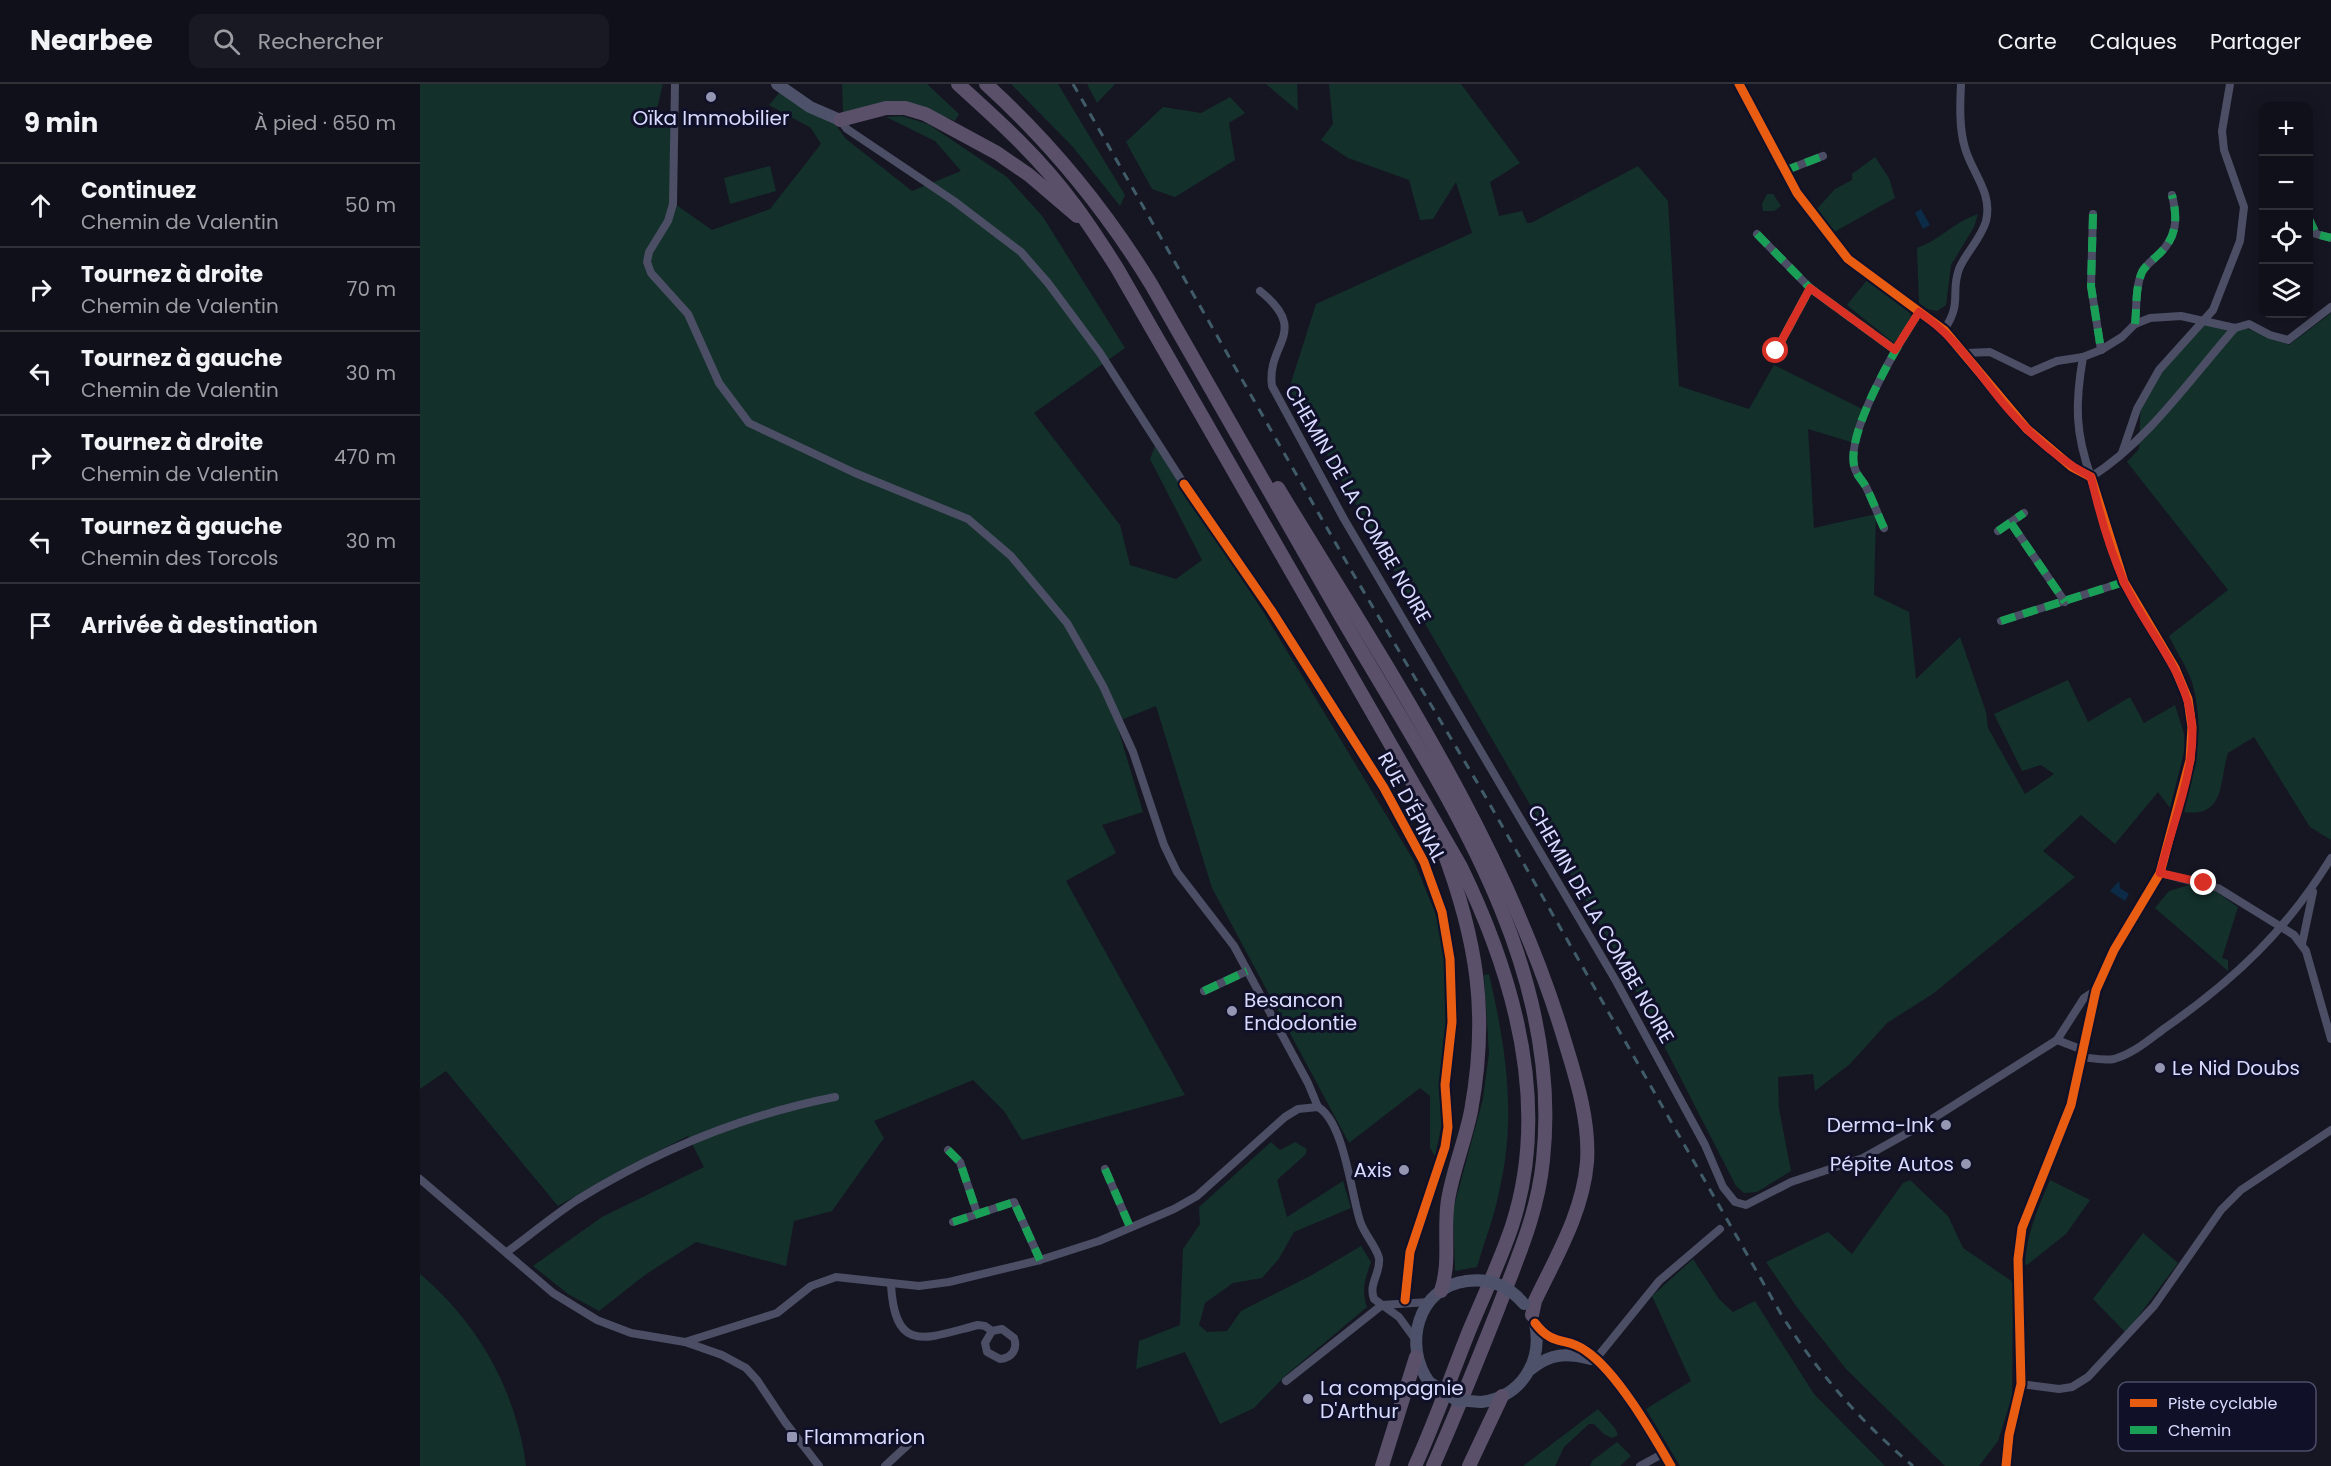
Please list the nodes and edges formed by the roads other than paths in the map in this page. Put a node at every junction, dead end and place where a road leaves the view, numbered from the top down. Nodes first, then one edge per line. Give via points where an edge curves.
1 (675, 84) edge
2 (777, 84) edge
3 (958, 84) edge
4 (986, 84) edge
5 (1739, 84) edge
6 (1961, 84) edge
7 (2230, 84) edge
8 (844, 124) junction
9 (1823, 156) dead end
10 (1784, 171) junction
11 (2172, 195) dead end
12 (2093, 214) dead end
13 (1091, 228) junction
14 (2313, 228) edge
15 (1757, 234) dead end
16 (2331, 238) edge
17 (1810, 288) junction
18 (1260, 291) dead end
19 (2331, 308) edge
20 (1919, 312) junction
21 (1172, 322) junction
22 (2201, 322) junction
23 (2135, 324) junction
24 (2235, 328) junction
25 (1944, 330) junction
26 (1895, 350) junction
27 (2101, 350) junction
28 (1776, 351) dead end
29 (1966, 353) junction
30 (2083, 357) junction
31 (2122, 453) junction
32 (2091, 477) junction
33 (1184, 484) dead end
34 (2024, 513) dead end
35 (2011, 523) junction
36 (1884, 528) dead end
37 (1998, 531) dead end
38 (2124, 582) junction
39 (2065, 602) junction
40 (2001, 621) dead end
41 (1431, 817) junction
42 (2331, 858) edge
43 (2160, 873) junction
44 (2313, 888) junction
45 (2283, 928) junction
46 (2302, 944) junction
47 (1247, 971) junction
48 (2096, 990) junction
49 (1204, 991) dead end
50 (2331, 1039) edge
51 (2057, 1041) junction
52 (2082, 1054) junction
53 (835, 1097) dead end
54 (1317, 1107) junction
55 (2331, 1130) edge
56 (948, 1150) dead end
57 (1105, 1169) dead end
58 (420, 1179) edge
59 (977, 1213) junction
60 (953, 1222) dead end
61 (1130, 1227) junction
62 (1720, 1229) dead end
63 (507, 1252) junction
64 (1040, 1260) junction
65 (891, 1284) junction
66 (1441, 1291) junction
67 (1429, 1302) junction
68 (1382, 1305) junction
69 (1530, 1314) junction
70 (992, 1331) dead end
71 (1415, 1339) junction
72 (685, 1342) junction
73 (1416, 1357) junction
74 (1595, 1360) junction
75 (1531, 1369) junction
76 (1286, 1381) dead end
77 (2021, 1384) junction
78 (1502, 1396) junction
79 (911, 1442) dead end
80 (1664, 1454) junction
81 (819, 1466) edge
82 (885, 1466) edge
83 (1382, 1466) edge
84 (1415, 1466) edge
85 (1433, 1466) edge
86 (1469, 1466) edge
87 (1640, 1466) edge
88 (1671, 1466) edge
89 (2006, 1466) edge

1 - 47 street via 673,204 647,262 651,273 688,314 728,397 749,423 760,430 968,519 1011,556 1067,623 1085,651 1133,752 1177,872 1222,928
2 - 8 main road
3 - 13 highway via 1049,173
4 - 21 highway via 1081,183 1131,252
5 - 10 street
6 - 25 street via 1965,148 1988,209 1981,234 1959,270 1956,308
7 - 22 street via 2222,131 2224,150 2244,207 2242,230 2213,310
8 - 13 highway via 886,108 925,114 997,153
8 - 33 street via 1021,252 1100,353
9 - 10 street
10 - 20 street via 1848,259
11 - 23 street via 2175,232 2166,248 2143,270
12 - 27 street via 2091,286
13 - 41 highway via 1345,661
14 - 16 street via 2316,234
15 - 17 street
17 - 26 street
17 - 28 street
18 - 51 street, CHEMIN DE LA COMBE NOIRE via 1274,303 1286,326 1270,372 1272,386 1344,519 1616,981 1705,1145 1723,1187 1735,1202 1746,1205 1791,1182 1863,1158
19 - 24 street via 2288,340 2249,324
20 - 25 street
20 - 26 street
21 - 69 highway via 1218,385 1452,779 1505,883 1546,983 1578,1089 1586,1128 1587,1162 1579,1202
21 - 85 highway via 1458,821 1500,906 1532,1004 1545,1105 1538,1197 1529,1233
22 - 23 street via 2173,316
22 - 24 street
22 - 31 street via 2159,370 2137,410
23 - 27 street
24 - 31 street via 2138,440
25 - 29 street
26 - 36 street via 1872,396 1853,452 1855,469
27 - 30 street
29 - 30 street via 1990,352 2031,372 2057,361
29 - 32 street via 2027,429 2072,467
30 - 32 street via 2077,425
31 - 32 street
32 - 38 street
34 - 35 street
35 - 37 street
35 - 39 street
38 - 39 street
38 - 43 street via 2175,668 2188,699 2192,727 2190,760
39 - 40 street
41 - 66 highway via 1468,925 1480,1012 1474,1096 1448,1202
41 - 84 highway via 1477,899 1503,966 1520,1035 1527,1122 1524,1176 1512,1227
42 - 44 street
43 - 45 street via 2218,888
43 - 48 street via 2114,950
44 - 45 street
44 - 46 street
45 - 46 street
45 - 52 street via 2209,998 2146,1041 2116,1058 2100,1060
46 - 50 street
47 - 49 street
47 - 54 street
48 - 51 street, CHEMIN DE LA COMBE NOIRE via 2085,998
48 - 52 street
51 - 52 street
52 - 77 street via 2067,1117 2025,1216 2019,1240
53 - 63 street via 784,1107 690,1142 576,1201
54 - 61 street via 1298,1109 1286,1117 1197,1196
54 - 68 street via 1325,1113 1345,1154 1360,1220 1379,1258 1372,1293
55 - 77 street via 2241,1190 2221,1210 2154,1306 2088,1377 2060,1389
56 - 59 street via 960,1162
57 - 61 street
58 - 63 street
59 - 60 street
59 - 64 street via 1014,1202
61 - 64 street
62 - 74 street via 1659,1281
63 - 72 street via 554,1293 597,1320 631,1333
64 - 65 street via 949,1282
65 - 70 street via 898,1324 915,1336 928,1338 978,1326
65 - 72 street via 836,1277 822,1281 777,1313
66 - 67 main road
66 - 69 main road, bridge via 1467,1281 1487,1280 1501,1286
67 - 68 street
67 - 71 main road via 1418,1322
68 - 71 street via 1405,1323
68 - 76 street
69 - 74 main road via 1551,1339 1586,1350
69 - 75 main road via 1537,1341
71 - 73 main road
72 - 81 street via 722,1354 746,1368
73 - 78 main road, bridge via 1429,1382 1456,1400 1481,1402
73 - 83 highway
74 - 75 main road via 1557,1355
74 - 80 main road via 1613,1379
75 - 78 main road via 1521,1383
77 - 89 street
78 - 86 highway
79 - 82 street
80 - 87 street
80 - 88 main road

